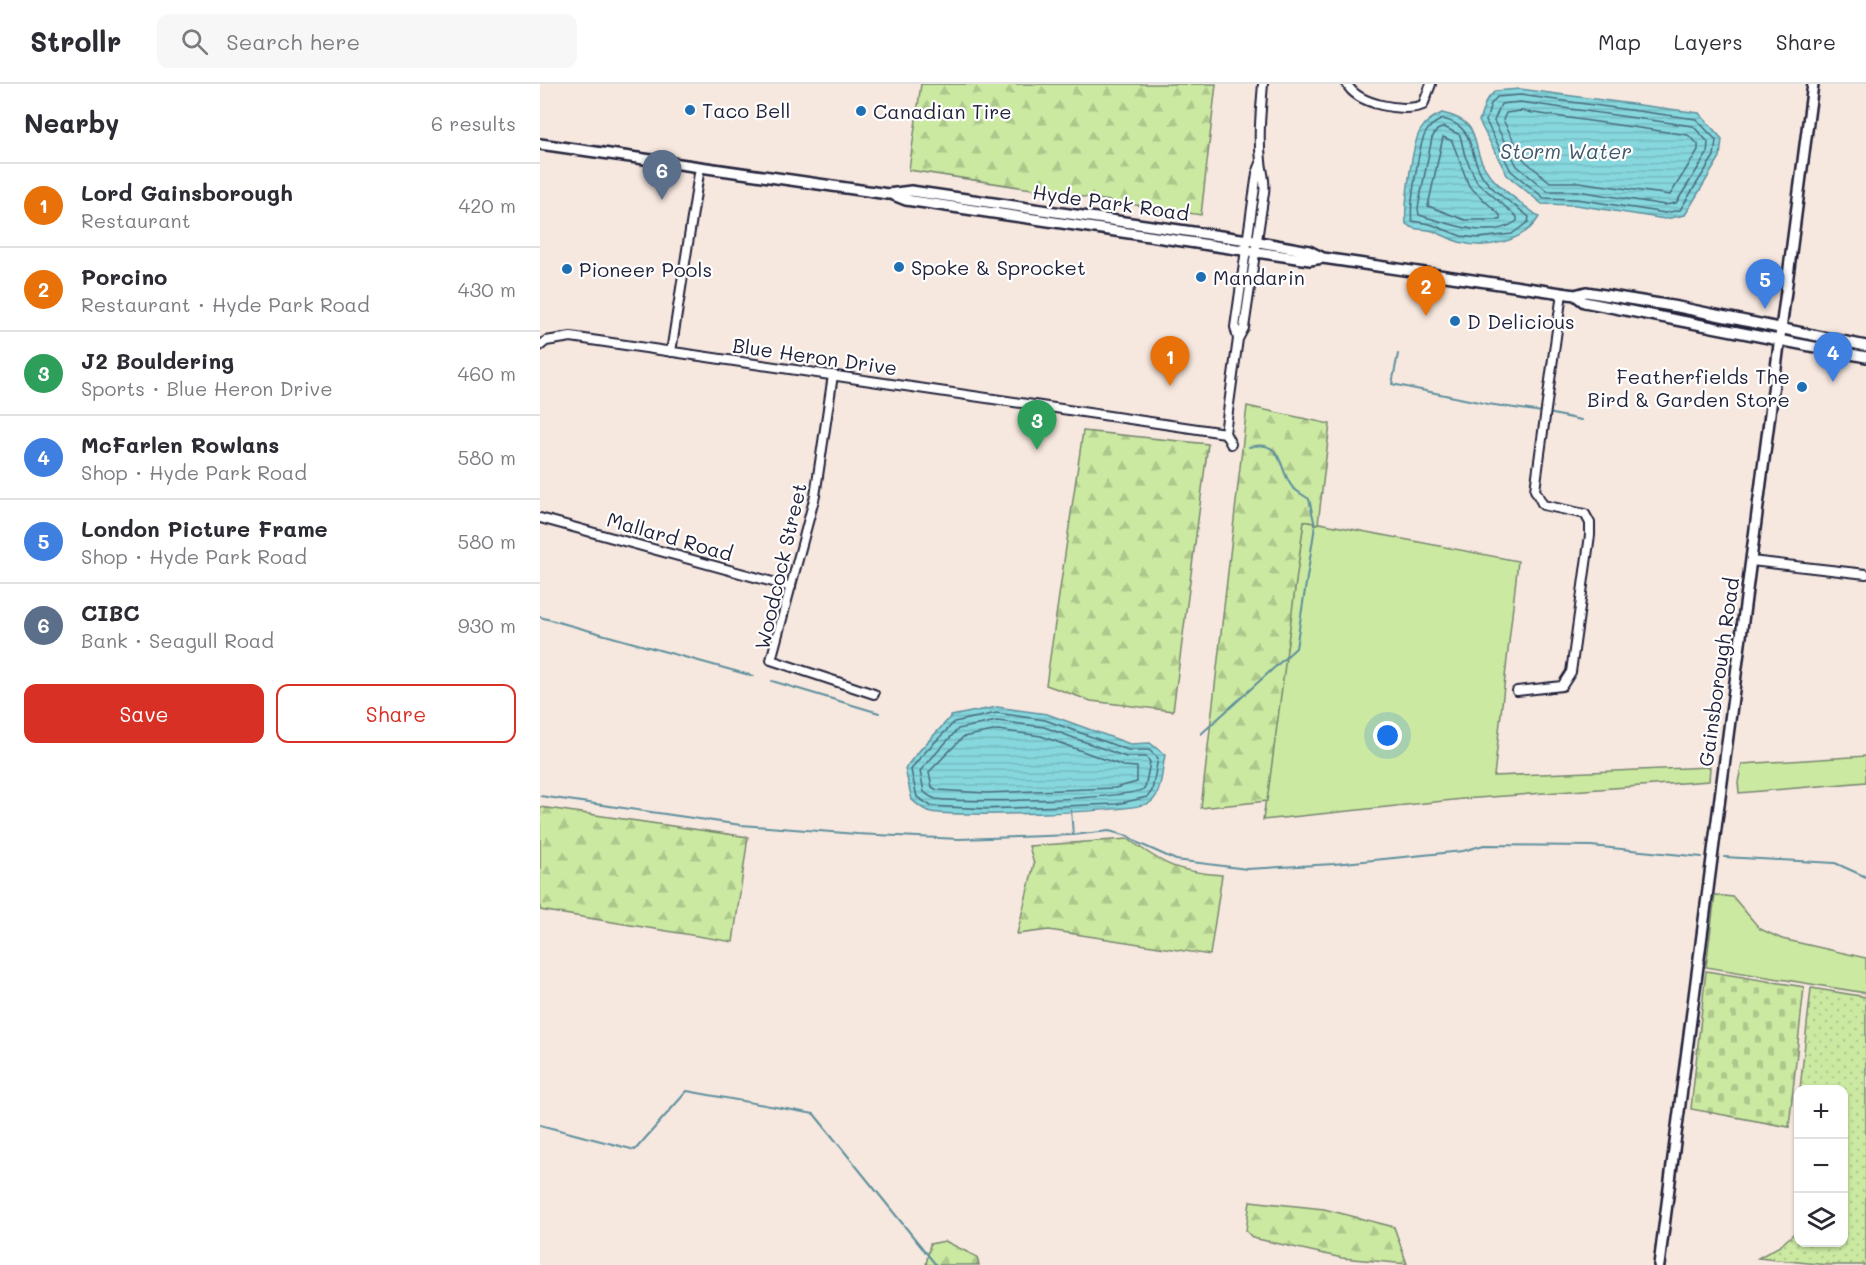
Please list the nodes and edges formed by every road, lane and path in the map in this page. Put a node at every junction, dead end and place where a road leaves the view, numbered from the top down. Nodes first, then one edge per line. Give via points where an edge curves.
1 (1263, 84) edge
2 (1347, 84) edge
3 (1431, 84) edge
4 (1813, 84) edge
5 (540, 144) edge
6 (700, 167) junction
7 (1252, 246) junction
8 (1562, 293) junction
9 (1575, 295) junction
10 (1781, 330) junction
11 (1779, 340) junction
12 (540, 346) edge
13 (1866, 346) edge
14 (671, 352) junction
15 (1866, 357) edge
16 (832, 375) junction
17 (1225, 433) junction
18 (1231, 444) dead end
19 (540, 518) edge
20 (1751, 561) junction
21 (1866, 574) edge
22 (791, 587) junction
23 (1517, 691) dead end
24 (874, 694) dead end
25 (1659, 1265) edge

1 - 7 street via 1261,163
2 - 3 street via 1352,94 1362,100 1413,109 1424,105
4 - 10 main road, Gainsborough Road
5 - 6 main road, Hyde Park Road
6 - 7 main road, Hyde Park Road via 891,194 906,200
6 - 14 street
7 - 8 main road, Hyde Park Road via 1310,260 1323,258
7 - 17 street via 1235,327 1238,339
8 - 9 main road, Hyde Park Road
8 - 23 street via 1536,496 1543,505 1584,514 1590,523 1590,535 1571,672 1562,686
9 - 10 main road, Hyde Park Road via 1586,292 1629,299
9 - 11 main road, Hyde Park Road via 1584,302
10 - 11 main road, Gainsborough Road
10 - 13 main road, Hyde Park Road
11 - 15 main road, Hyde Park Road
11 - 20 main road, Gainsborough Road
12 - 14 street, Blue Heron Drive via 546,341 571,337
14 - 16 street, Blue Heron Drive
16 - 17 street, Blue Heron Drive
16 - 22 street, Woodcock Street via 815,496
17 - 18 street
19 - 22 street, Mallard Road
20 - 21 street
20 - 25 main road, Gainsborough Road
22 - 24 street, Woodcock Street via 771,660

